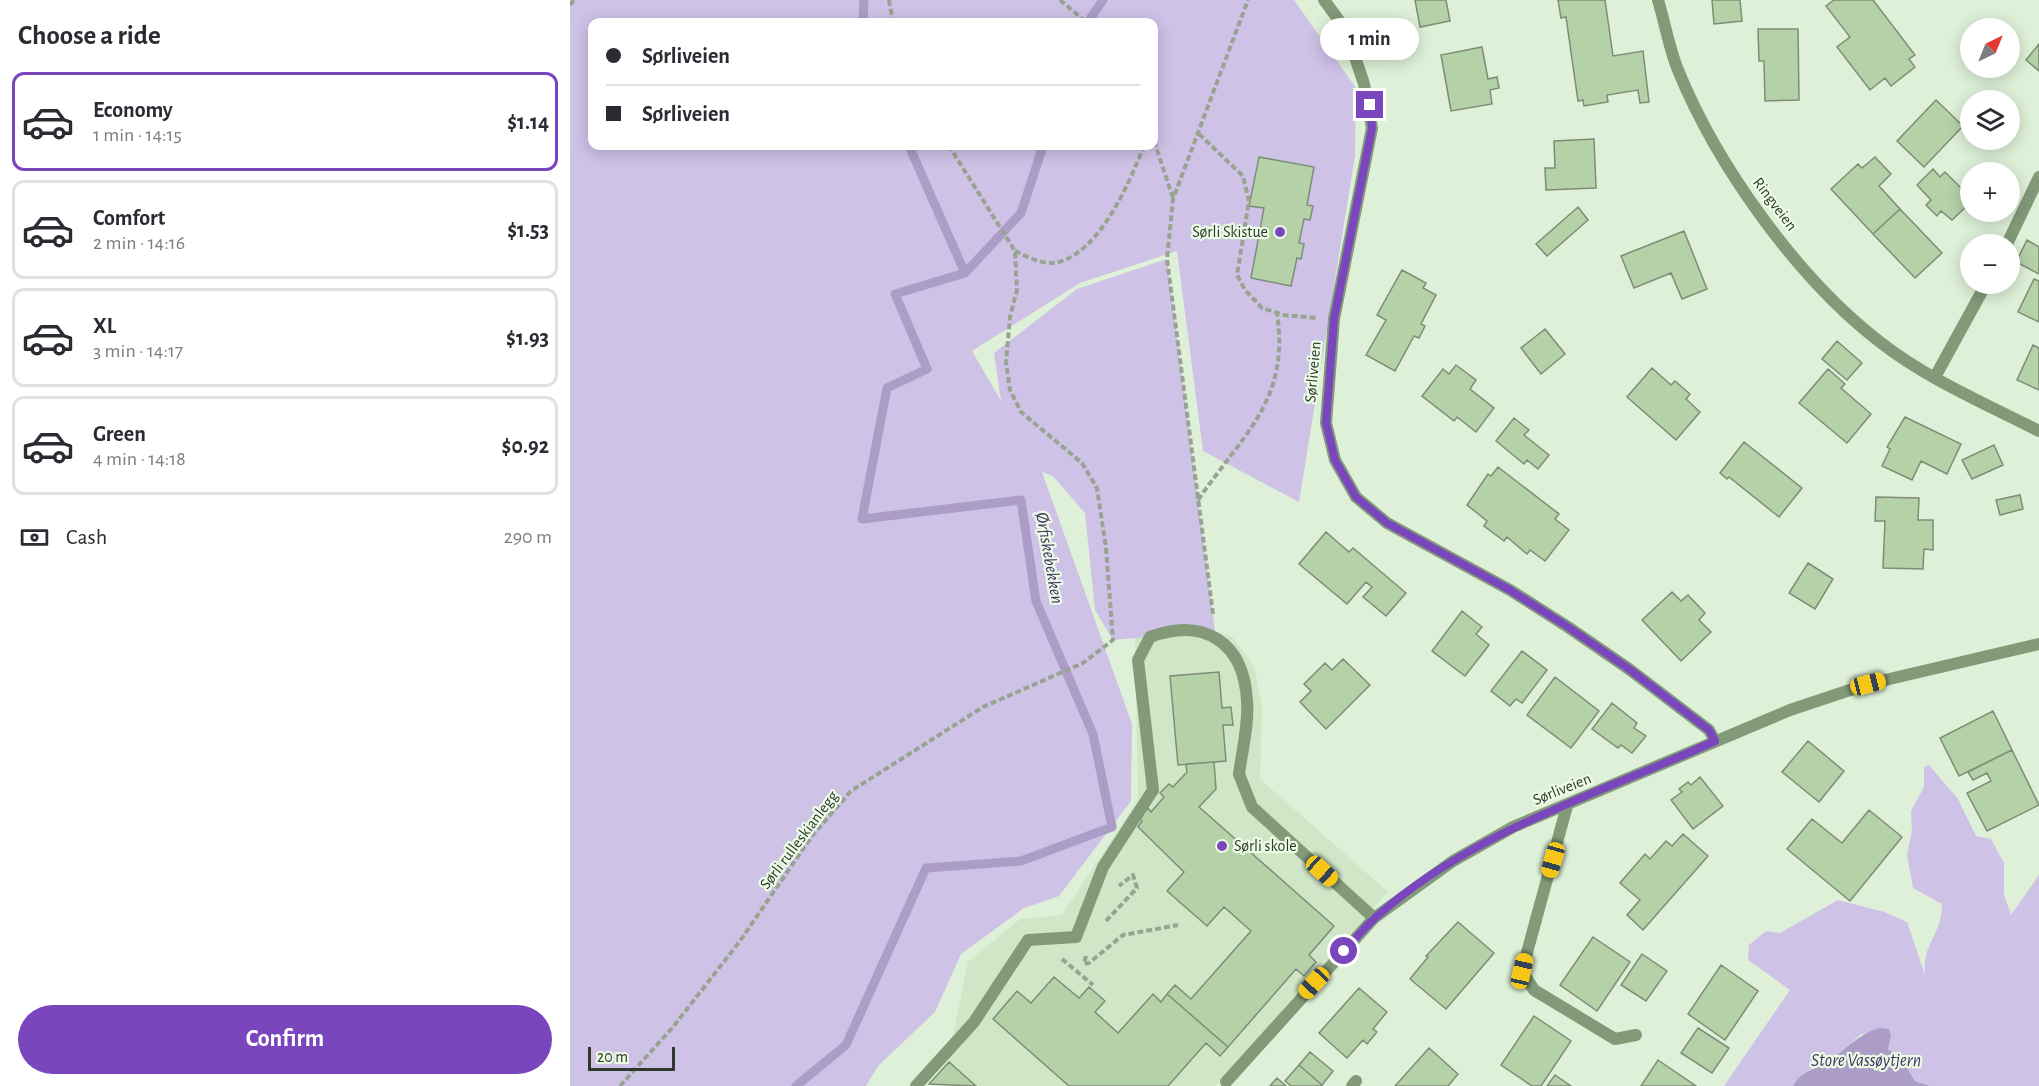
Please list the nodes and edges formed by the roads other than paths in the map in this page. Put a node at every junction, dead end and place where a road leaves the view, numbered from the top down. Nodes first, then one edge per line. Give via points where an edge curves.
1 (1324, 0) edge
2 (1658, 0) edge
3 (2039, 177) edge
4 (2012, 234) edge
5 (1981, 294) edge
6 (1935, 377) junction
7 (2039, 431) edge
8 (2039, 644) edge
9 (1715, 741) junction
10 (1567, 806) junction
11 (1374, 918) junction
12 (1636, 1035) dead end
13 (1226, 1082) dead end
14 (916, 1086) edge

1 - 9 street, Sørliveien via 1346,30 1367,94 1372,128 1334,319 1326,423 1335,460 1356,497 1387,523 1510,590 1568,627 1709,730
2 - 6 street, Ringveien via 1678,70 1728,169 1795,258 1855,322
3 - 4 street
5 - 6 street
6 - 7 street, Ringveien
8 - 9 street, Sørliveien via 1832,694
9 - 10 street, Sørliveien
10 - 11 street, Sørliveien via 1513,827 1453,861
10 - 12 street via 1522,971 1534,990 1615,1039
11 - 13 street, Sørliveien
11 - 14 street via 1252,807 1239,774 1247,702 1242,671 1219,638 1199,630 1171,629 1150,637 1137,660 1153,790 1103,867 1076,937 1028,940 974,1022

